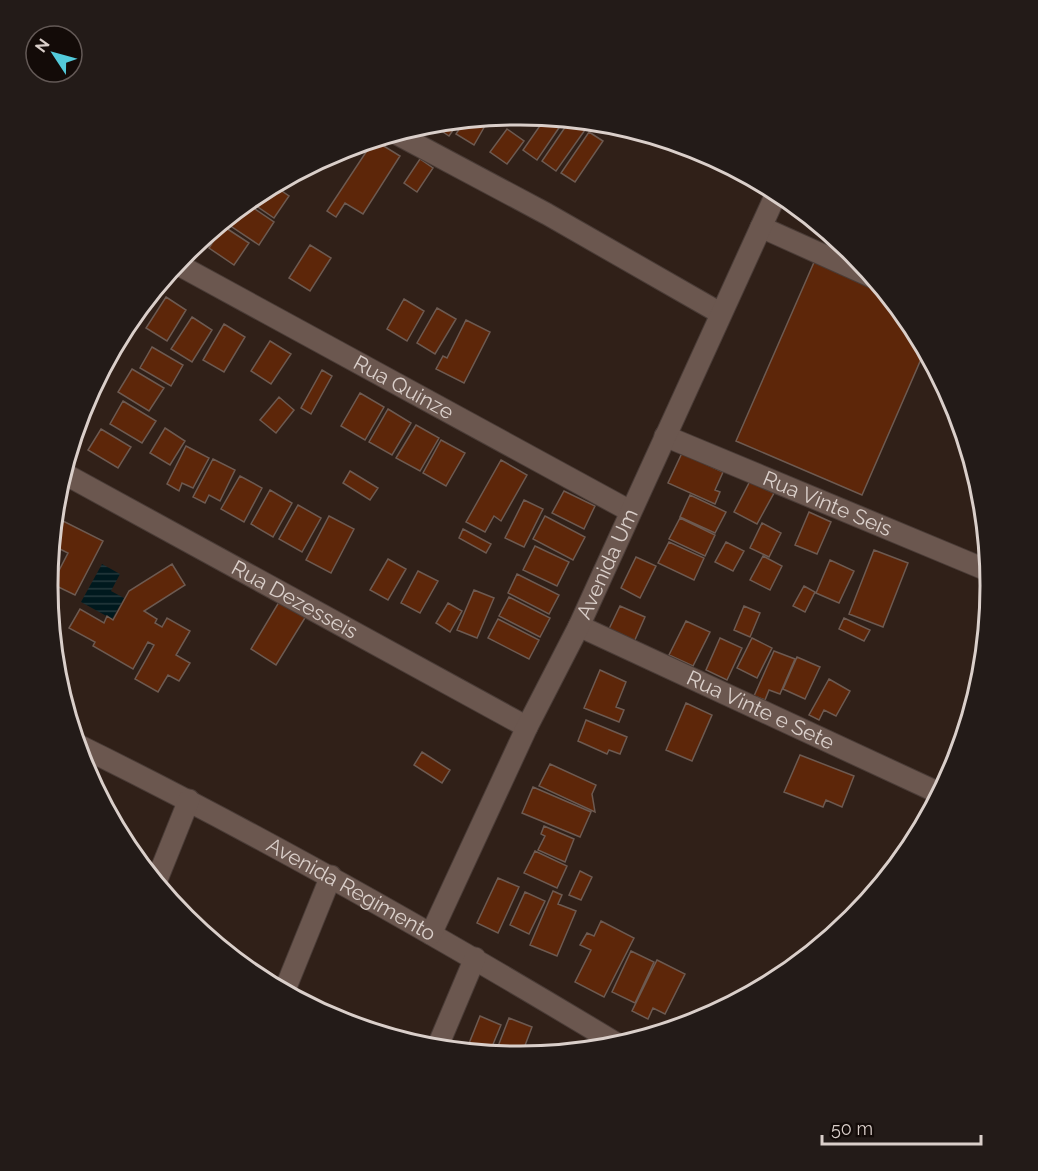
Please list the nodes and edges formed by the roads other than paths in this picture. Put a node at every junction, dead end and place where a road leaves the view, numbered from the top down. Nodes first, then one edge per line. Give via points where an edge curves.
1 (407, 139) edge
2 (773, 202) edge
3 (761, 227) junction
4 (852, 268) edge
5 (185, 269) edge
6 (720, 314) junction
7 (665, 436) junction
8 (71, 478) edge
9 (630, 511) junction
10 (979, 567) edge
11 (579, 626) junction
12 (527, 727) junction
13 (90, 751) edge
14 (932, 790) edge
15 (189, 800) junction
16 (160, 873) edge
17 (331, 876) junction
18 (431, 934) junction
19 (475, 958) junction
20 (288, 984) edge
21 (606, 1037) edge
22 (441, 1039) edge

1 - 6 street via 547,214
2 - 3 street, Avenida Um
3 - 4 street
3 - 6 street, Avenida Um
5 - 9 street, Rua Quinze
6 - 7 street, Avenida Um
7 - 9 street, Avenida Um
7 - 10 street, Rua Vinte Seis
8 - 12 street, Rua Dezesseis
9 - 11 street, Avenida Um
11 - 12 street, Avenida Um
11 - 14 street, Rua Vinte e Sete
12 - 18 street, Avenida Um
13 - 15 street, Avenida Regimento
15 - 16 street
15 - 17 street, Avenida Regimento
17 - 18 street, Avenida Regimento
17 - 20 street
18 - 19 street, Avenida Regimento
19 - 21 street, Avenida Regimento
19 - 22 street

